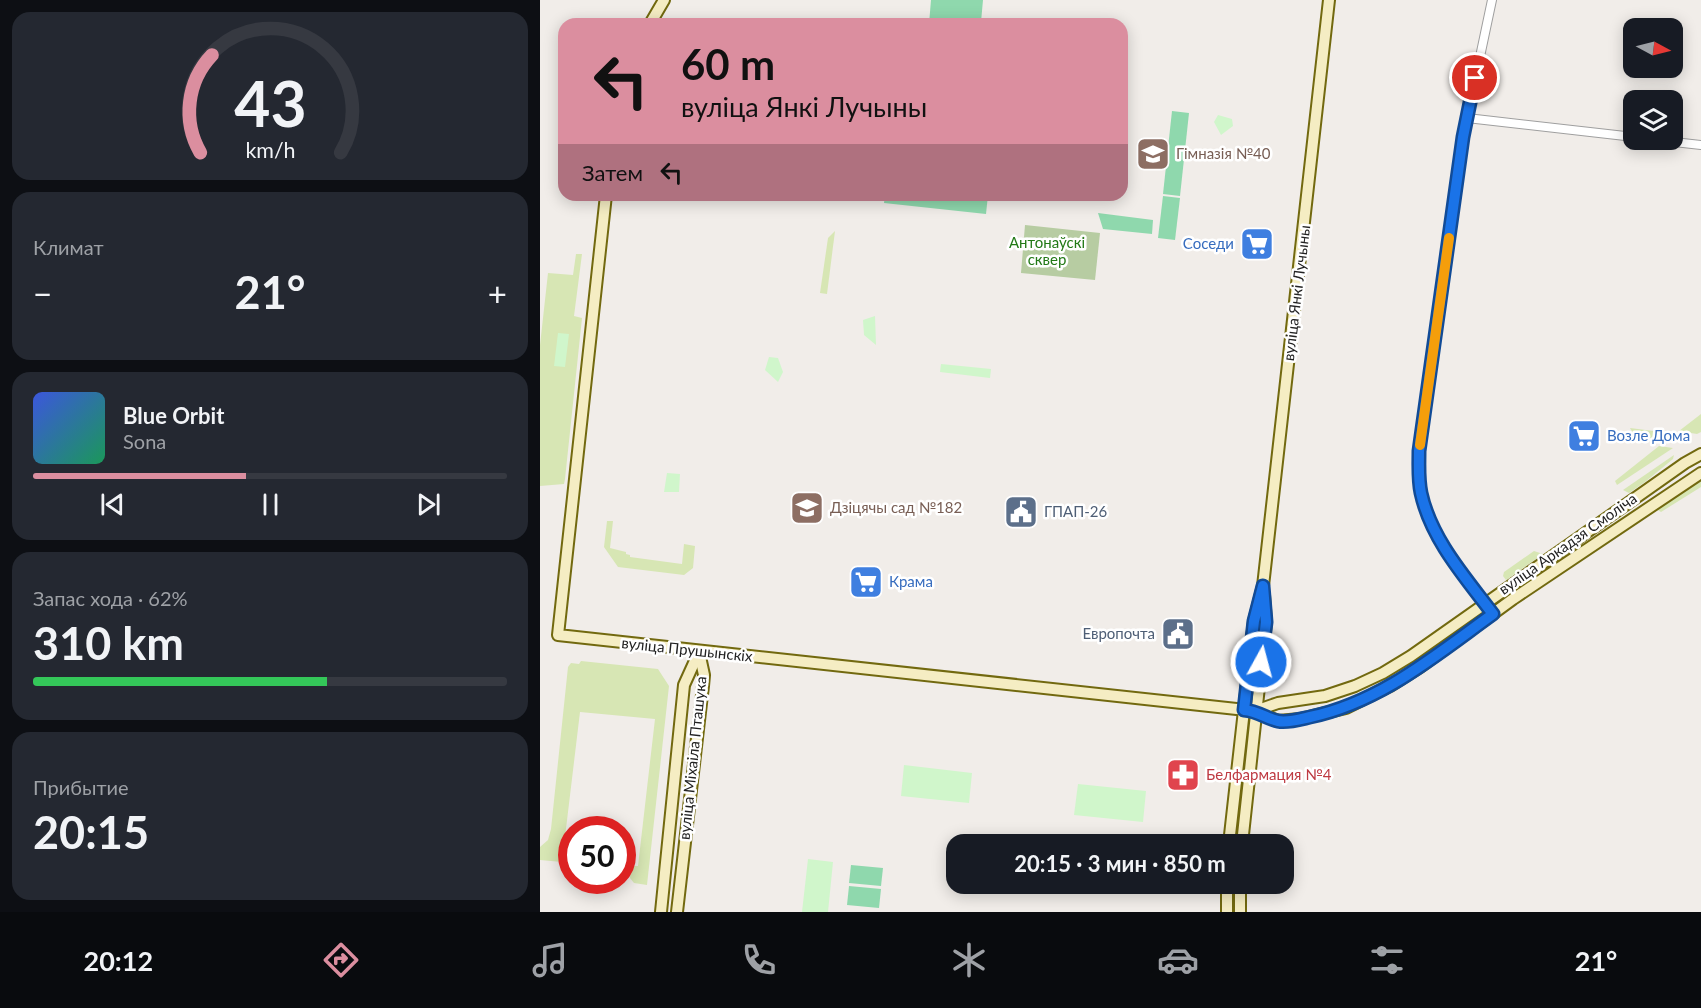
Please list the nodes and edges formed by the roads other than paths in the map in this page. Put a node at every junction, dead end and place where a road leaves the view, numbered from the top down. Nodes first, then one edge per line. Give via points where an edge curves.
1 (664, 0) edge
2 (1329, 0) edge
3 (1492, 0) edge
4 (654, 18) edge
5 (1467, 118) junction
6 (1623, 136) edge
7 (1683, 143) edge
8 (1701, 145) edge
9 (605, 201) edge
10 (1701, 454) edge
11 (1701, 473) edge
12 (1263, 586) junction
13 (1485, 603) junction
14 (1493, 614) junction
15 (699, 652) junction
16 (1244, 710) junction
17 (1255, 711) junction
18 (1230, 834) edge
19 (1243, 834) edge
20 (1227, 894) edge
21 (1240, 894) edge
22 (661, 912) edge
23 (676, 912) edge
24 (1227, 912) edge
25 (1240, 912) edge

1 - 4 main road
2 - 12 main road, вуліца Янкі Лучыны
3 - 5 street
5 - 6 street
5 - 13 street via 1419,472 1421,495 1437,536
7 - 8 street
9 - 15 main road, вуліца Прушынскіх via 558,635
10 - 13 main road, вуліца Аркадзя Смоліча
11 - 14 main road, вуліца Аркадзя Смоліча
12 - 16 main road, вуліца Янкі Лучыны via 1254,621
12 - 17 main road, вуліца Янкі Лучыны via 1266,622
13 - 14 street
13 - 17 main road, вуліца Аркадзя Смоліча via 1383,673 1325,696 1278,703
14 - 17 main road, вуліца Аркадзя Смоліча via 1420,668 1363,701 1329,713 1278,721
15 - 16 main road, вуліца Прушынскіх
15 - 22 main road, вуліца Міхаіла Пташука via 684,685
15 - 23 main road, вуліца Міхаіла Пташука via 704,675
16 - 17 main road, вуліца Прушынскіх
16 - 18 main road, вуліца Янкі Лучыны
17 - 19 main road, вуліца Янкі Лучыны
20 - 24 main road
21 - 25 main road

